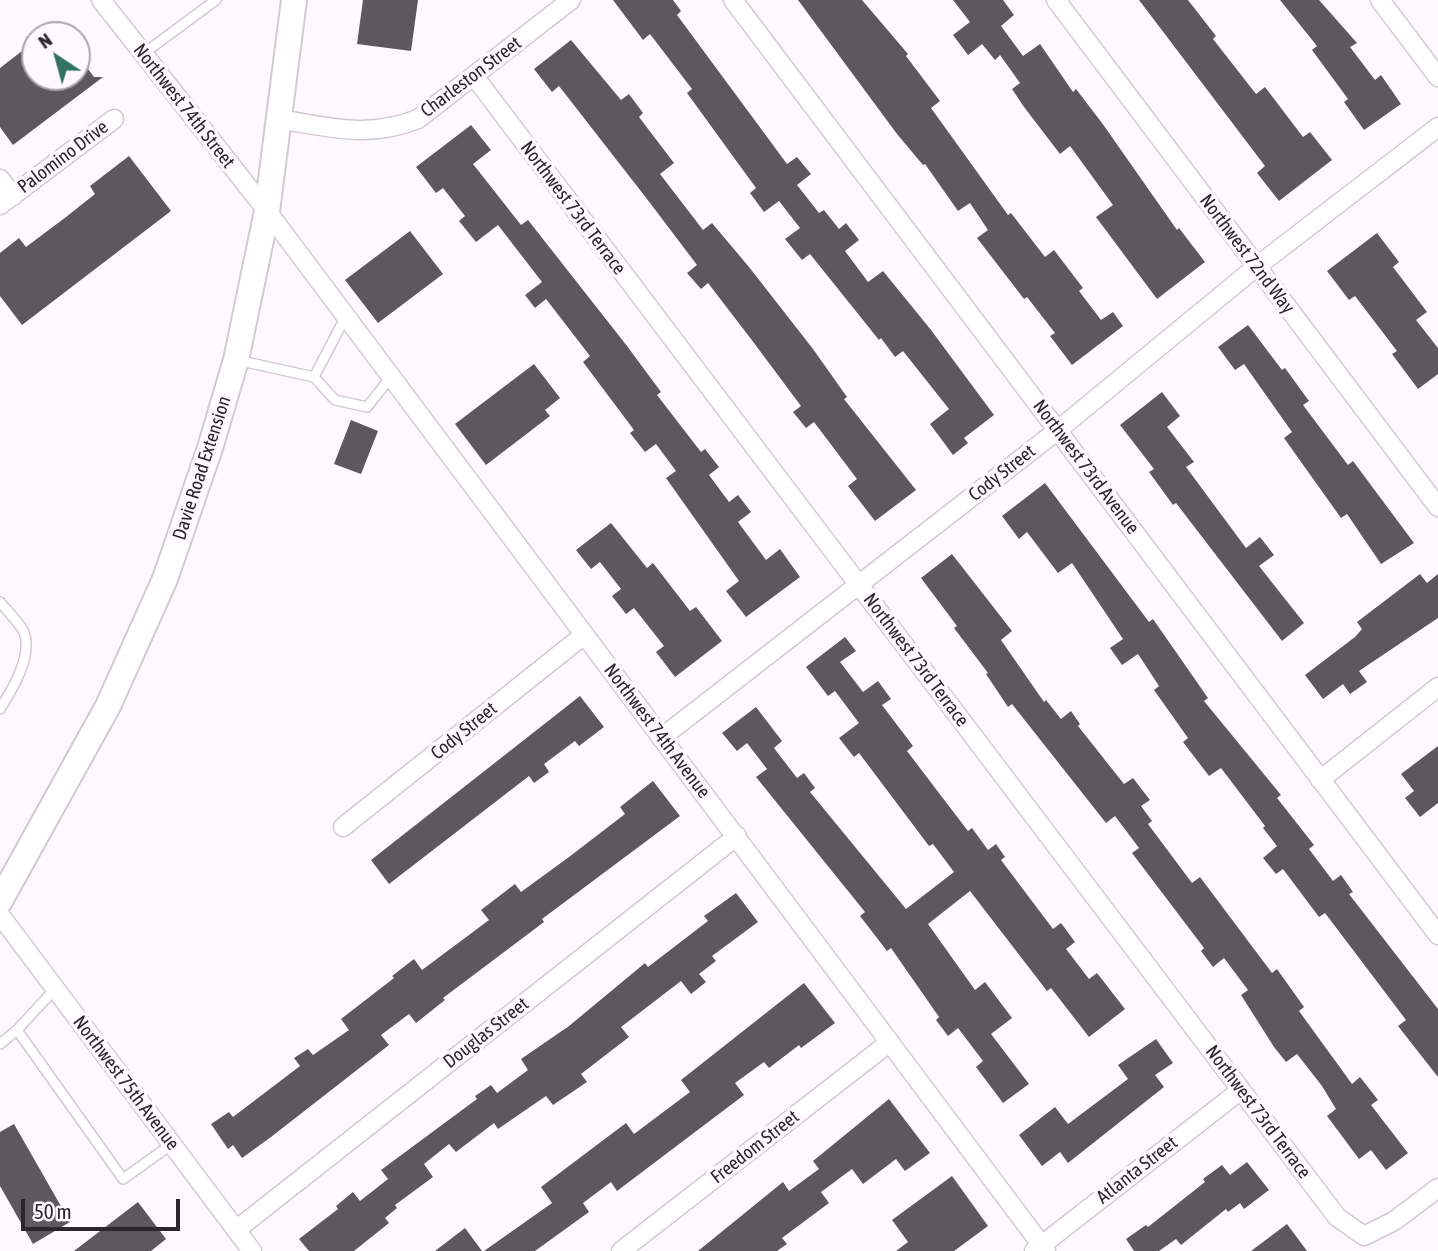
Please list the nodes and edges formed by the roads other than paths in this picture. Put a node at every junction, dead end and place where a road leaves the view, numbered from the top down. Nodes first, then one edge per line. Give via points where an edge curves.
1 (101, 0) edge
2 (216, 0) edge
3 (293, 0) edge
4 (571, 0) edge
5 (733, 0) edge
6 (1056, 0) edge
7 (1380, 0) edge
8 (143, 54) junction
9 (474, 76) junction
10 (1438, 77) edge
11 (114, 119) dead end
12 (278, 119) junction
13 (1438, 127) edge
14 (0, 179) edge
15 (6, 201) edge
16 (267, 211) junction
17 (1256, 267) junction
18 (346, 316) junction
19 (236, 360) junction
20 (314, 377) junction
21 (391, 377) junction
22 (1058, 429) junction
23 (1438, 507) edge
24 (859, 584) junction
25 (0, 602) edge
26 (584, 635) junction
27 (1438, 687) edge
28 (0, 709) edge
29 (661, 738) junction
30 (1320, 780) junction
31 (343, 827) dead end
32 (737, 836) junction
33 (0, 901) edge
34 (0, 915) edge
35 (1438, 935) edge
36 (55, 989) junction
37 (17, 1030) junction
38 (890, 1042) junction
39 (0, 1044) edge
40 (1241, 1090) junction
41 (172, 1144) junction
42 (1438, 1188) edge
43 (236, 1230) junction
44 (1040, 1249) edge
45 (252, 1251) edge
46 (621, 1251) edge

1 - 8 street, Northwest 74th Street
2 - 8 lane
3 - 12 main road, Davie Road Extension
4 - 9 street, Charleston Street
5 - 22 street, Northwest 73rd Avenue
6 - 17 street, Northwest 72nd Way
7 - 10 street
8 - 16 street, Northwest 74th Street
9 - 12 street, Charleston Street via 418,119 390,130 358,131
9 - 24 street, Northwest 73rd Terrace
11 - 15 street, Palomino Drive
12 - 16 main road, Davie Road Extension
13 - 17 street, Cody Street
14 - 15 street, Palomino Drive
16 - 18 street, Northwest 74th Avenue
16 - 19 main road, Davie Road Extension
17 - 22 street, Cody Street
17 - 23 street, Northwest 72nd Way
18 - 20 lane
18 - 21 street, Northwest 74th Avenue
19 - 20 lane
19 - 33 main road, Davie Road Extension via 165,579 108,706
20 - 21 lane via 335,400 367,407
21 - 26 street, Northwest 74th Avenue
22 - 24 street, Cody Street
22 - 30 street, Northwest 73rd Avenue
24 - 29 street, Cody Street
24 - 40 street, Northwest 73rd Terrace
25 - 28 lane via 24,632 26,648
26 - 29 street, Northwest 74th Avenue
26 - 31 street, Cody Street
27 - 30 street
29 - 32 street, Northwest 74th Avenue
30 - 35 street, Northwest 73rd Avenue
32 - 38 street, Northwest 74th Avenue
32 - 43 street, Douglas Street
34 - 36 street, Northwest 75th Avenue
36 - 37 lane
36 - 41 street, Northwest 75th Avenue
37 - 39 lane
37 - 41 lane via 123,1180
38 - 44 street, Northwest 74th Avenue
38 - 46 street, Freedom Street
40 - 42 street, Northwest 73rd Terrace via 1337,1217 1364,1236 1394,1221
40 - 44 street, Atlanta Street
41 - 43 street, Northwest 75th Avenue
43 - 45 street, Northwest 75th Avenue

